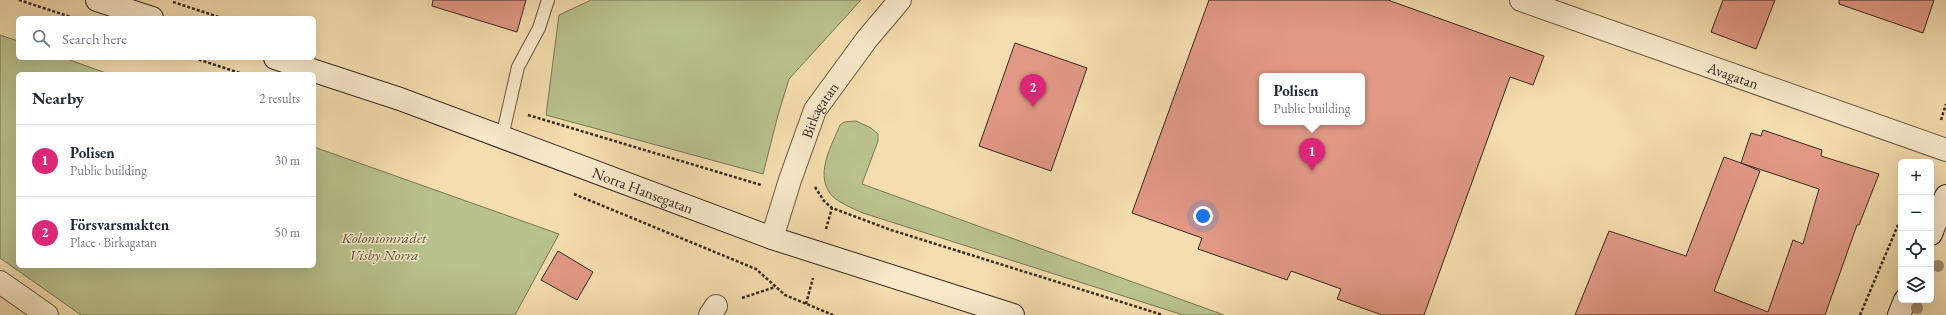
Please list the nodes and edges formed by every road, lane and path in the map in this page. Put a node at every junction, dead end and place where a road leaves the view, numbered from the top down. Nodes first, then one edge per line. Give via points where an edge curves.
1 (19, 0) edge
2 (96, 0) edge
3 (166, 0) edge
4 (548, 0) edge
5 (900, 0) edge
6 (1521, 0) edge
7 (68, 16) edge
8 (146, 16) edge
9 (216, 16) edge
10 (200, 60) edge
11 (281, 60) edge
12 (237, 72) edge
13 (509, 109) junction
14 (502, 137) junction
15 (1946, 150) edge
16 (790, 180) junction
17 (568, 191) dead end
18 (1946, 196) edge
19 (1898, 225) edge
20 (1932, 231) edge
21 (772, 238) junction
22 (0, 282) edge
23 (776, 287) junction
24 (1904, 303) edge
25 (713, 311) edge
26 (826, 314) edge
27 (47, 315) edge
28 (833, 315) edge
29 (1013, 315) edge
30 (1163, 315) edge
31 (1860, 315) edge
32 (1899, 315) edge

1 - 7 path
2 - 8 main road
3 - 9 path
4 - 13 lane via 539,28 518,67
5 - 16 main road, Birkagatan via 867,39 815,110
6 - 15 main road, Avagatan
10 - 12 path
11 - 14 main road, Norra Hansegatan via 400,99
13 - 14 lane
13 - 16 path via 768,187 772,174
14 - 21 main road, Norra Hansegatan
16 - 21 main road, Birkagatan
16 - 30 path via 814,185 832,208 898,232
17 - 23 path via 756,269
18 - 20 main road
19 - 31 path
21 - 29 main road, Norra Hansegatan
22 - 27 main road
23 - 25 path
23 - 26 path via 785,295
24 - 32 main road
26 - 28 path

